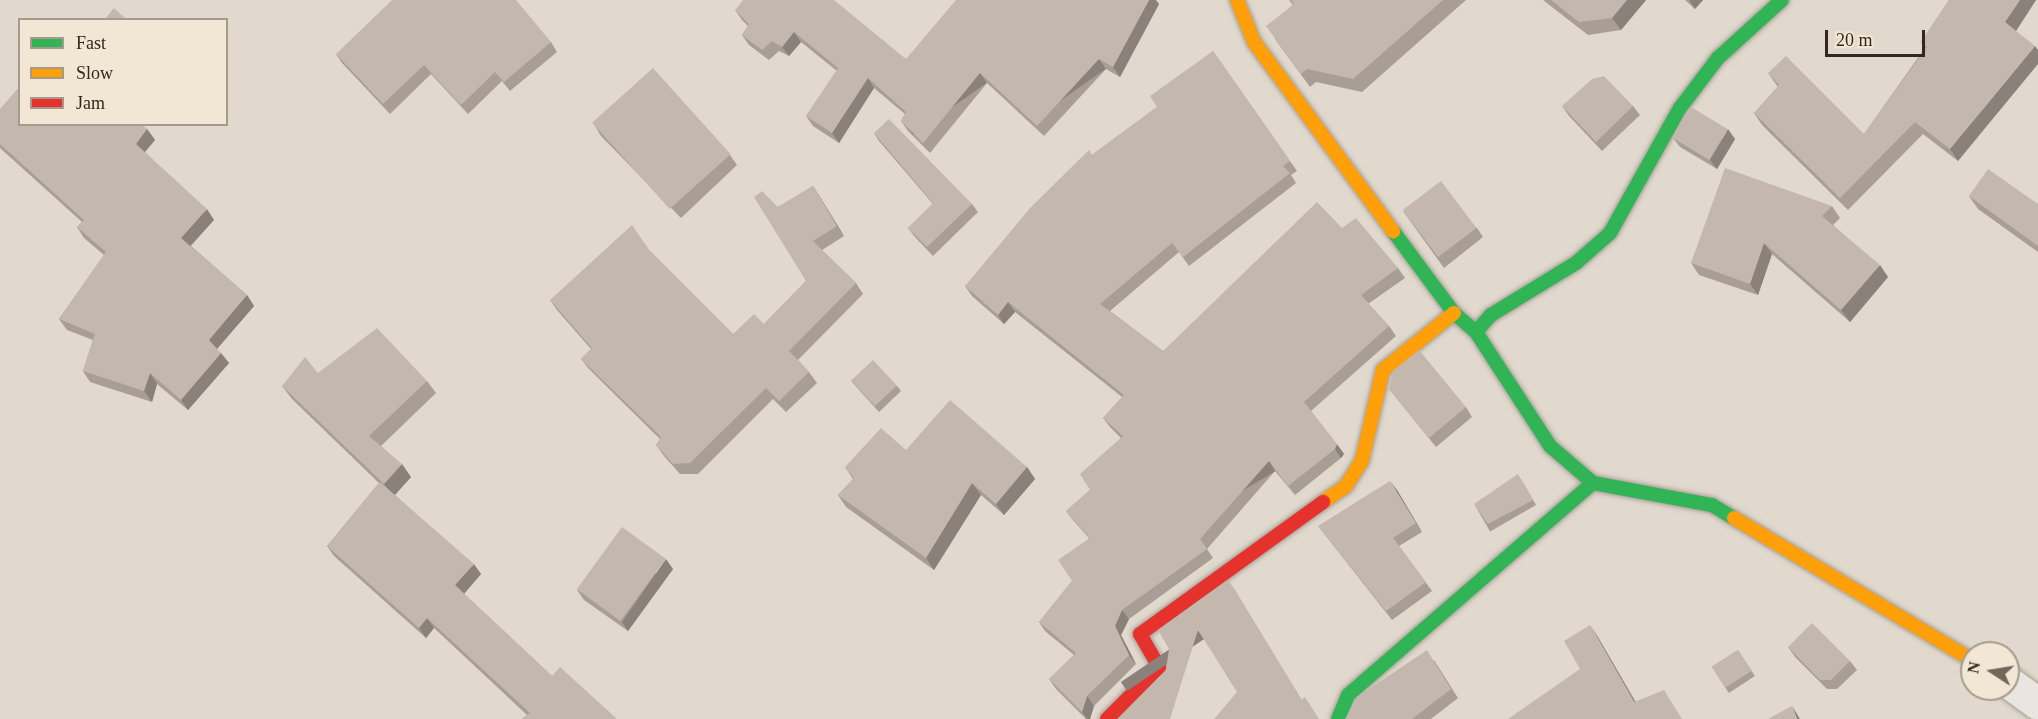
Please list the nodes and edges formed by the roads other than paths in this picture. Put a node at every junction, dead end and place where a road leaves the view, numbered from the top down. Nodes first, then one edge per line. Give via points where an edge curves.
1 (1237, 0) edge
2 (1782, 0) edge
3 (1454, 313) junction
4 (1476, 332) junction
5 (1593, 483) junction
6 (1960, 653) edge
7 (2020, 691) edge
8 (2038, 704) edge
9 (1107, 719) edge
10 (1338, 719) edge

1 - 3 street via 1254,42
2 - 4 street via 1718,58 1680,108 1610,233 1576,263 1491,315
3 - 4 street
3 - 9 street via 1383,370 1362,460 1346,486 1140,634 1159,667
4 - 5 street via 1550,446
5 - 6 street via 1712,505
5 - 10 street via 1347,695
7 - 8 street

